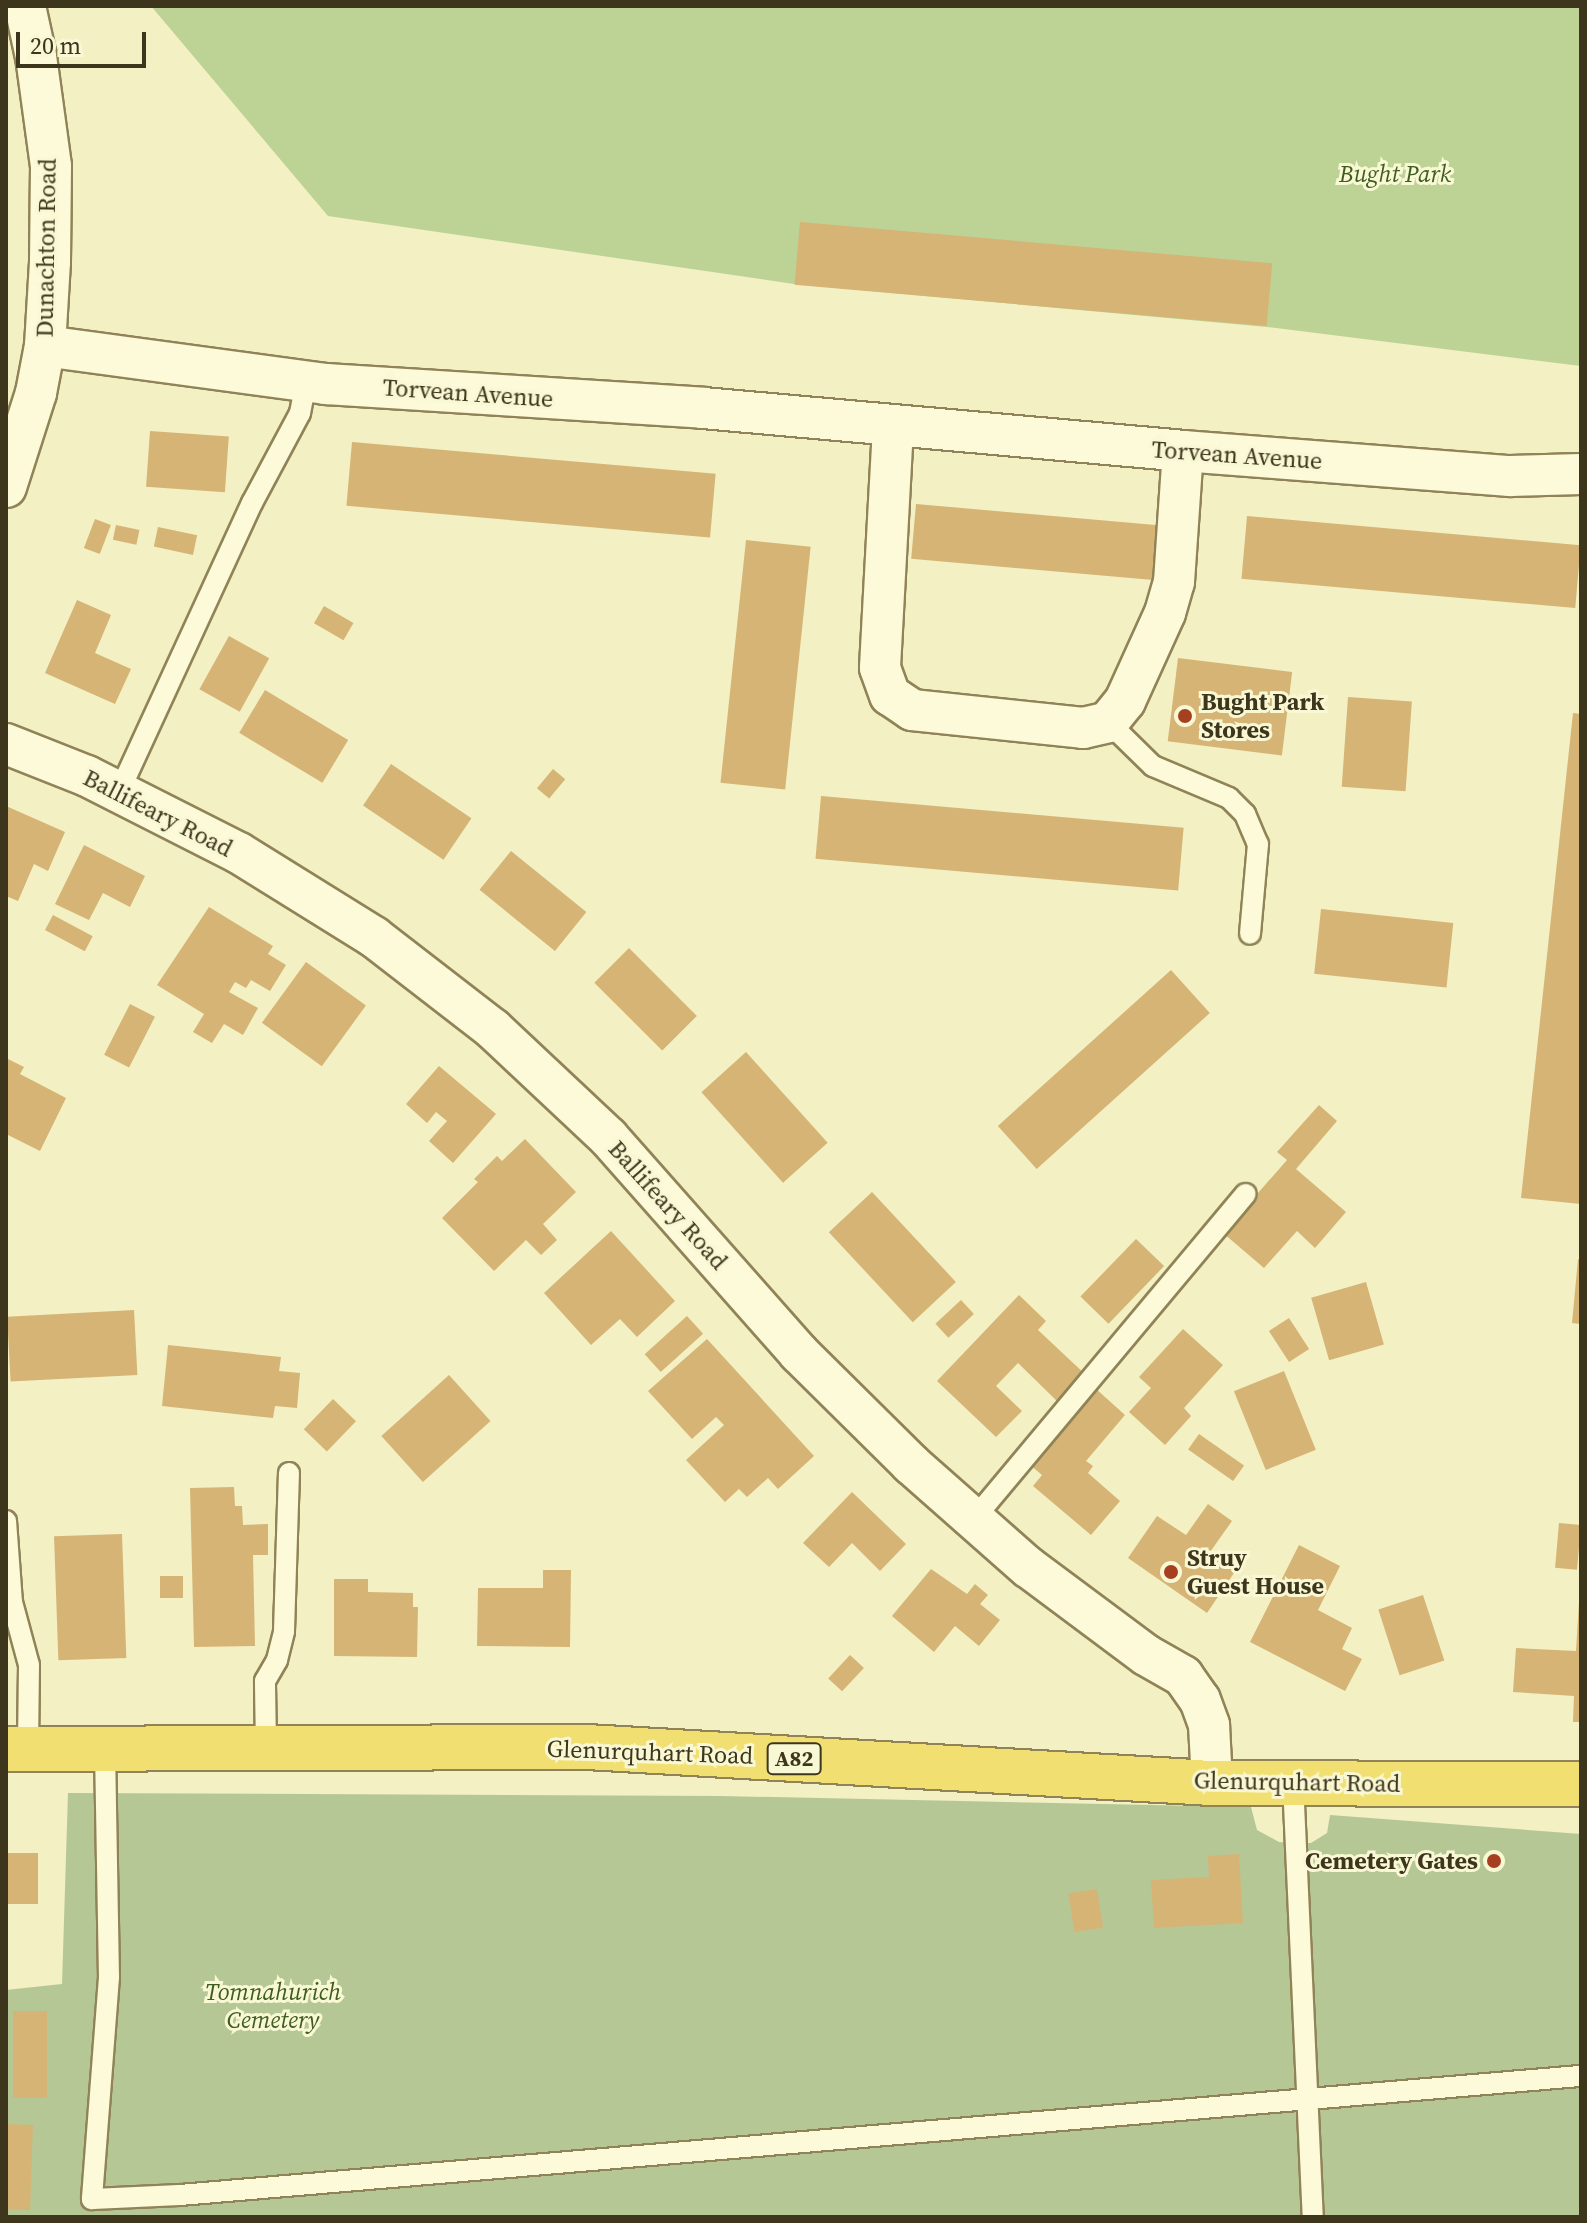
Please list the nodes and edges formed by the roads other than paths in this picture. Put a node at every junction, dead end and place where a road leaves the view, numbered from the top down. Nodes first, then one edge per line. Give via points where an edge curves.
1 (25, 6) edge
2 (45, 346) junction
3 (306, 381) junction
4 (893, 427) junction
5 (1183, 451) junction
6 (1581, 474) edge
7 (6, 487) edge
8 (1108, 722) junction
9 (6, 744) edge
10 (119, 792) junction
11 (1250, 934) dead end
12 (1246, 1194) dead end
13 (289, 1473) dead end
14 (973, 1520) junction
15 (6, 1521) edge
16 (266, 1748) junction
17 (17, 1749) edge
18 (105, 1749) junction
19 (1293, 1782) junction
20 (1212, 1783) junction
21 (1581, 1784) edge
22 (1581, 2076) edge
23 (1310, 2099) junction
24 (1313, 2217) edge

1 - 2 street, Dunachton Road via 51,166
2 - 3 street, Torvean Avenue
2 - 7 street, Dunachton Road
3 - 4 street, Torvean Avenue via 703,408
3 - 10 lane via 300,413 252,503
4 - 5 street, Torvean Avenue
4 - 8 street via 880,668 890,695 912,710 1083,728
5 - 6 street, Torvean Avenue via 1510,476
5 - 8 street via 1171,593 1125,701
8 - 11 lane via 1153,766 1229,798 1245,814 1258,844
9 - 10 street, Ballifeary Road
10 - 14 street, Ballifeary Road via 239,853 374,937 493,1029 608,1137 799,1353
12 - 14 lane
13 - 16 lane via 284,1631 265,1681
14 - 20 street, Ballifeary Road via 1071,1600 1183,1676 1209,1725
15 - 17 lane via 12,1602 29,1665
16 - 18 highway, Glenurquhart Road / A82
16 - 20 highway, Glenurquhart Road / A82 via 587,1747
17 - 18 highway, Glenurquhart Road / A82
18 - 23 lane via 109,1977 92,2199
19 - 20 highway, Glenurquhart Road / A82
19 - 21 highway, Glenurquhart Road / A82
19 - 23 lane
22 - 23 lane
23 - 24 lane

